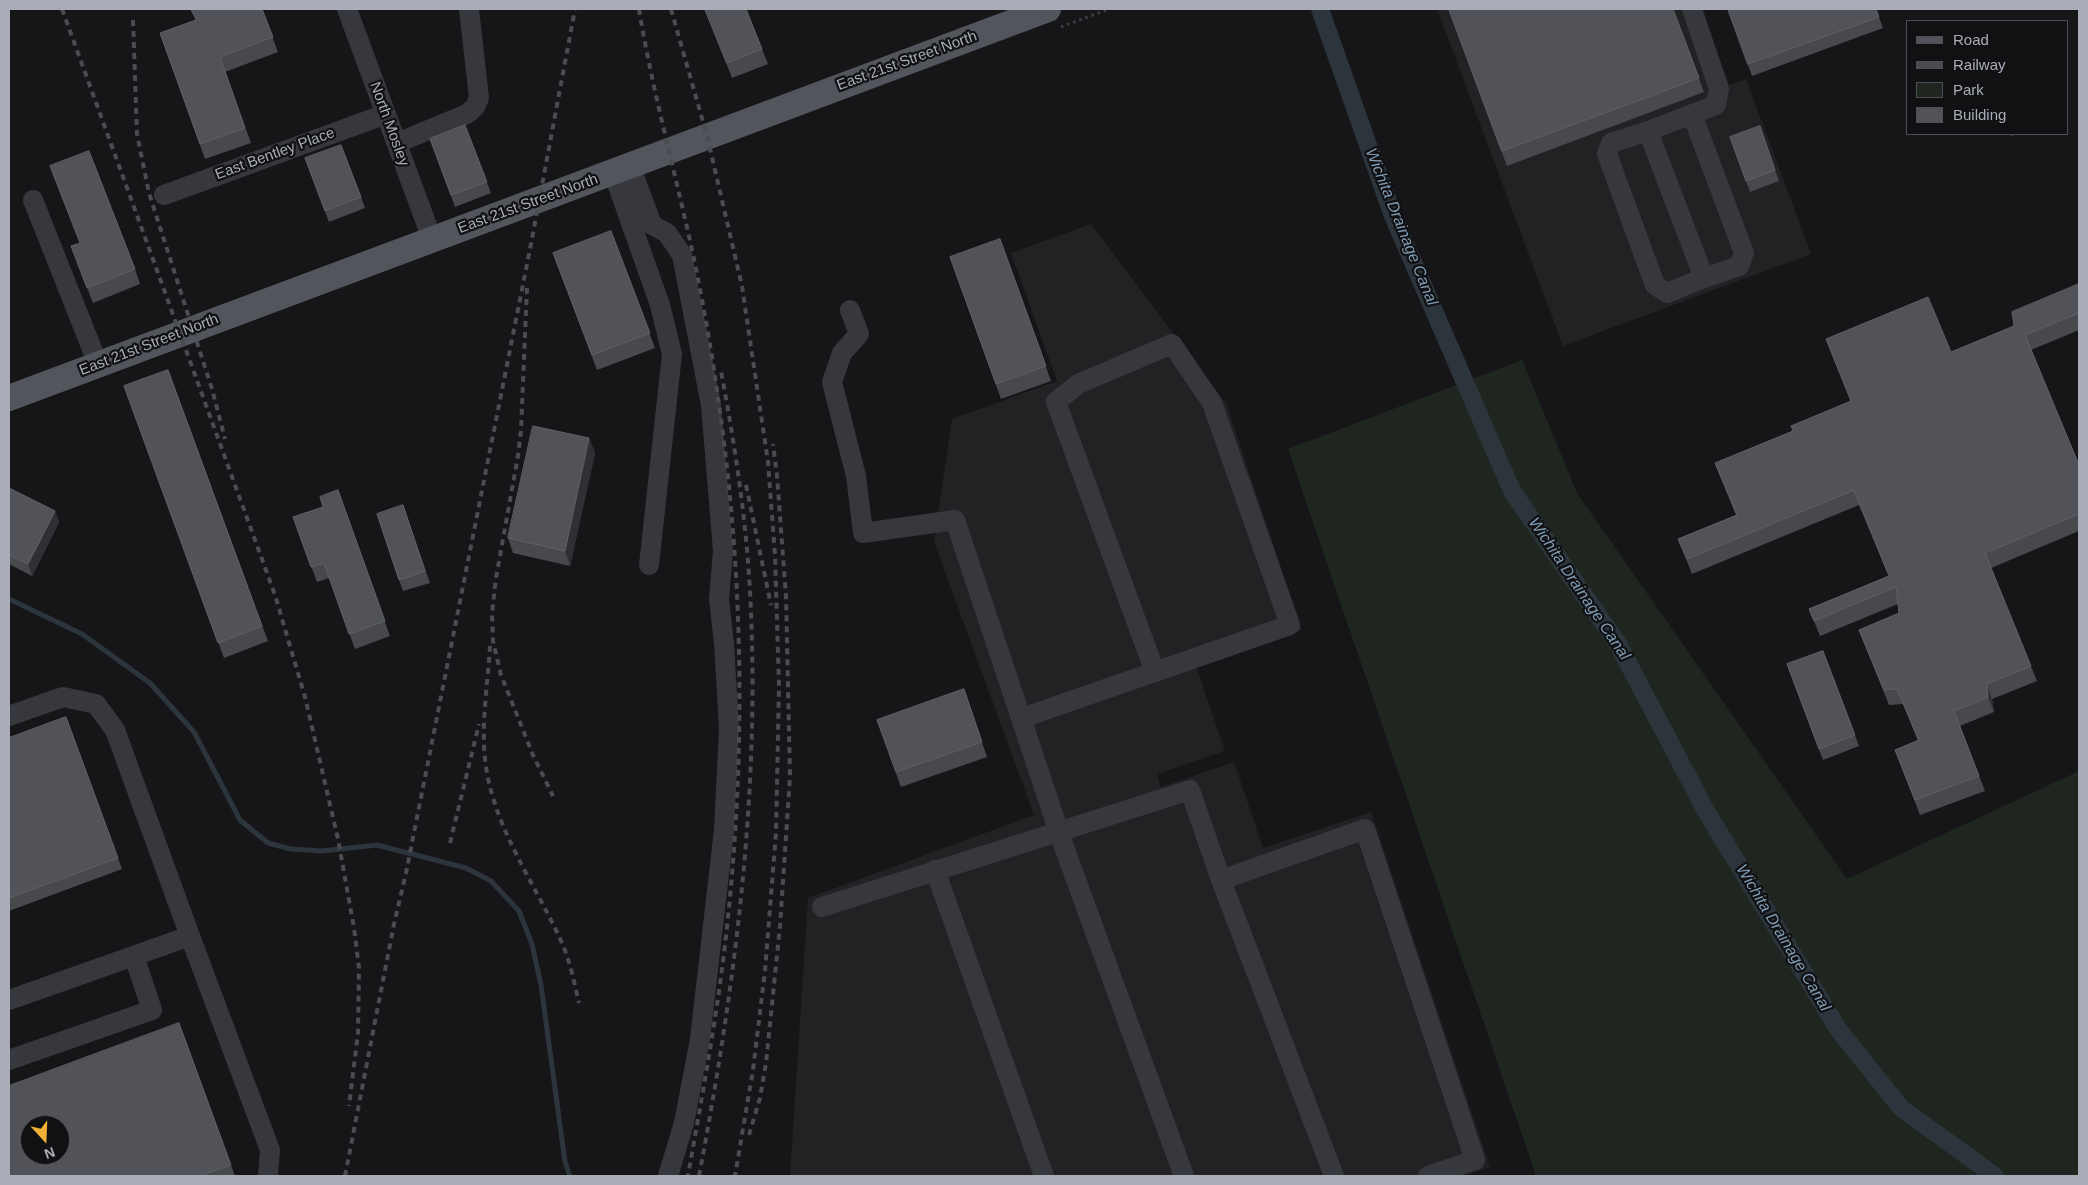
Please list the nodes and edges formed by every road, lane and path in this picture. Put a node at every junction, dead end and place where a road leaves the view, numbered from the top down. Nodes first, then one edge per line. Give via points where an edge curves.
1 (347, 9) edge
2 (469, 9) edge
3 (1048, 9) edge
4 (1692, 9) edge
5 (386, 114) junction
6 (1692, 114) junction
7 (1648, 131) junction
8 (397, 143) junction
9 (622, 168) junction
10 (164, 195) dead end
11 (33, 200) dead end
12 (432, 239) junction
13 (1704, 278) junction
14 (850, 310) dead end
15 (98, 364) junction
16 (9, 398) edge
17 (649, 565) dead end
18 (1155, 672) junction
19 (9, 716) edge
20 (1022, 718) junction
21 (1059, 830) junction
22 (935, 870) junction
23 (1221, 880) junction
24 (822, 906) dead end
25 (190, 936) junction
26 (134, 956) junction
27 (9, 1000) edge
28 (9, 1060) edge
29 (268, 1176) edge
30 (668, 1176) edge
31 (1044, 1176) edge
32 (1184, 1176) edge
33 (1334, 1176) edge
34 (1428, 1176) edge

1 - 5 street, North Mosley
2 - 8 street via 478,98 475,107 468,114
3 - 9 main road, East 21st Street North
4 - 6 street via 1719,89 1716,104
5 - 8 street, North Mosley
5 - 10 street, East Bentley Place
6 - 7 street
6 - 13 street via 1744,253 1739,266
7 - 13 street
7 - 13 street via 1611,144 1607,154 1654,285 1666,293
8 - 12 street, North Mosley
9 - 12 main road, East 21st Street North
9 - 17 street via 672,354
9 - 30 street via 652,225 667,233 682,255 711,405 723,551 719,599 729,728 724,830 700,1039 684,1123
11 - 15 street
12 - 15 main road, East 21st Street North
14 - 20 street via 859,334 842,353 832,382 856,476 863,533 955,520
15 - 16 main road, East 21st Street North
18 - 18 street via 1290,625 1212,403 1172,344 1078,384 1056,402
18 - 20 street
19 - 25 street via 63,697 96,704 115,730
20 - 21 street
21 - 22 street
21 - 23 street via 1190,790
21 - 32 street
22 - 24 street
22 - 31 street
23 - 33 street
23 - 34 street via 1365,830 1475,1160
25 - 26 street
25 - 29 street via 270,1150
26 - 27 street
26 - 28 street via 152,1010

